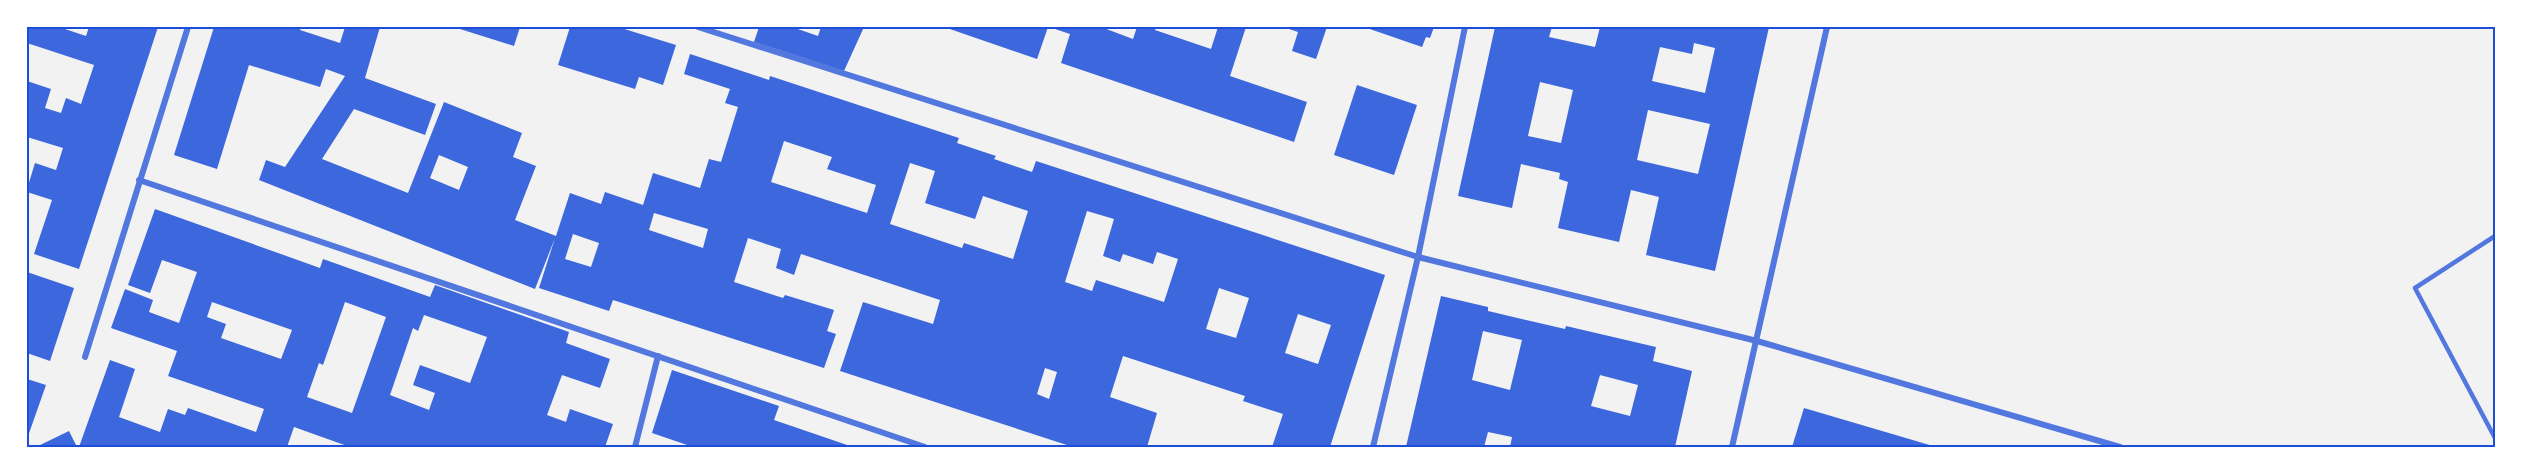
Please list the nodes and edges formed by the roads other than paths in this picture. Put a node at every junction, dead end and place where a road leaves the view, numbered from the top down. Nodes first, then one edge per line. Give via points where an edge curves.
1 (188, 27) edge
2 (698, 27) edge
3 (1465, 27) edge
4 (1827, 27) edge
5 (139, 180) junction
6 (2495, 236) edge
7 (1418, 257) junction
8 (1757, 341) junction
9 (658, 356) junction
10 (85, 357) dead end
11 (2495, 438) edge
12 (635, 447) edge
13 (925, 447) edge
14 (1373, 447) edge
15 (1732, 447) edge
16 (2120, 447) edge

1 - 5 street
2 - 7 street
3 - 7 street
4 - 8 street
5 - 9 street
5 - 10 street
6 - 11 lane via 2415,288
7 - 8 street
7 - 14 street
8 - 15 street
8 - 16 street
9 - 12 street
9 - 13 street

